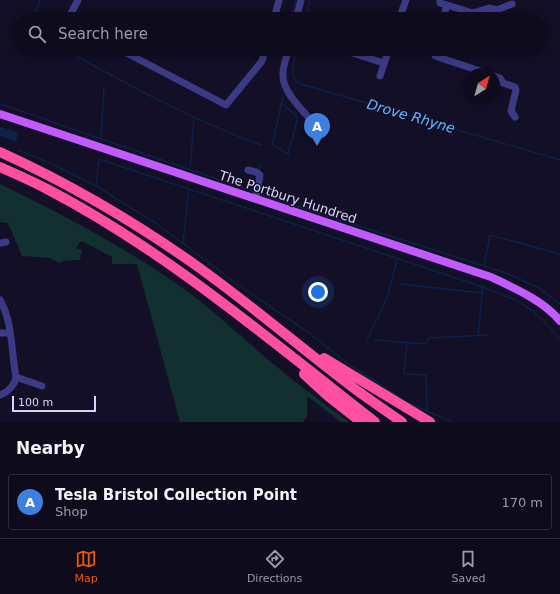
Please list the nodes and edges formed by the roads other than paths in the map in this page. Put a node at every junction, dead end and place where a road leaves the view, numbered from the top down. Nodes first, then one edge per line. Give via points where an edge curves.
1 (78, 0) edge
2 (280, 0) edge
3 (301, 0) edge
4 (406, 0) edge
5 (440, 0) edge
6 (512, 4) dead end
7 (447, 5) junction
8 (72, 12) edge
9 (276, 12) edge
10 (298, 12) edge
11 (402, 12) edge
12 (445, 12) edge
13 (470, 12) edge
14 (476, 12) edge
15 (132, 56) edge
16 (263, 56) edge
17 (287, 56) edge
18 (364, 56) edge
19 (386, 56) edge
20 (435, 56) edge
21 (384, 63) junction
22 (471, 68) edge
23 (380, 76) dead end
24 (500, 78) edge
25 (0, 114) edge
26 (515, 116) dead end
27 (308, 117) dead end
28 (0, 152) edge
29 (0, 167) edge
30 (248, 170) dead end
31 (256, 198) junction
32 (0, 300) edge
33 (560, 321) edge
34 (253, 327) junction
35 (0, 333) edge
36 (10, 333) junction
37 (300, 346) junction
38 (16, 376) junction
39 (42, 386) dead end
40 (0, 395) edge
41 (361, 422) edge
42 (376, 422) edge
43 (402, 422) edge
44 (430, 422) edge

1 - 8 street
2 - 9 street
3 - 10 street
4 - 11 street
5 - 7 street
6 - 14 street via 497,10 489,8
7 - 12 street
7 - 13 street
15 - 16 street via 226,105 262,61
17 - 27 street via 283,77 286,87
18 - 21 street
19 - 21 street
20 - 22 street
21 - 23 street
24 - 26 street via 503,83 515,87 511,111
25 - 31 main road, The Portbury Hundred
28 - 37 highway via 52,177 114,212 194,265
29 - 34 highway via 47,189 105,222 186,275
30 - 31 street via 260,175
31 - 33 main road, The Portbury Hundred via 491,277 522,292
32 - 36 street
34 - 41 highway via 328,396
34 - 42 highway
35 - 36 street
36 - 38 street
37 - 43 highway
37 - 44 highway
38 - 39 street
38 - 40 street via 13,385

